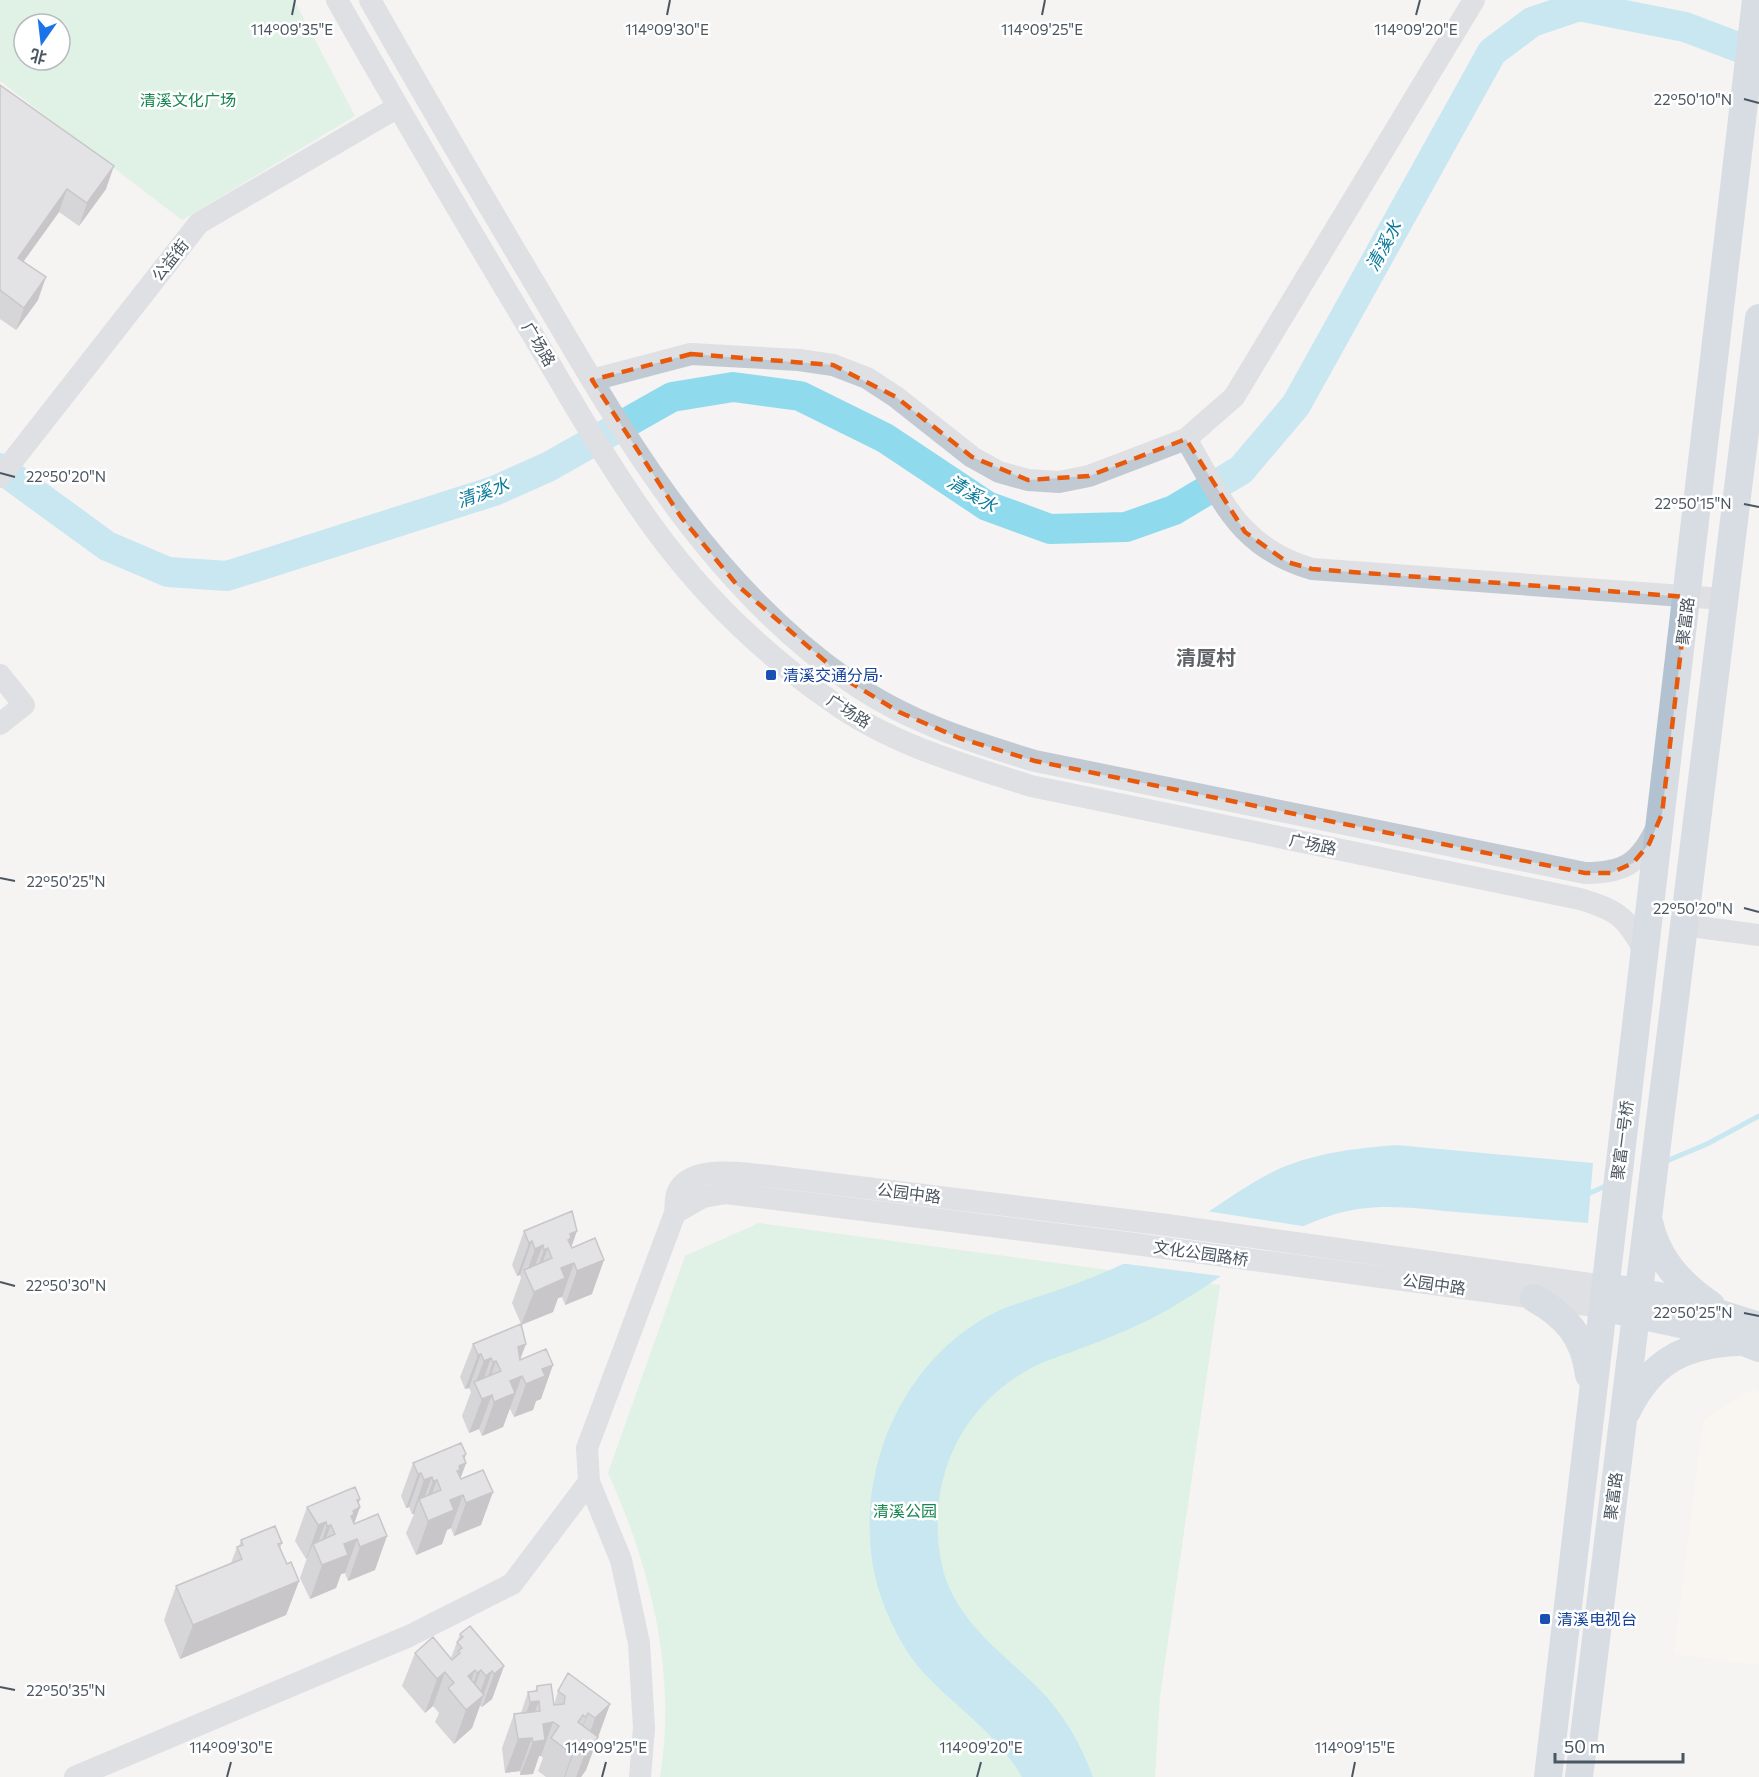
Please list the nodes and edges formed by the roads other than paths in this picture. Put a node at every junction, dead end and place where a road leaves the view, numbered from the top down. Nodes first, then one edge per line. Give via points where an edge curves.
1 (337, 0) edge
2 (370, 0) edge
3 (1474, 0) edge
4 (1755, 0) edge
5 (398, 108) junction
6 (1759, 318) edge
7 (593, 383) junction
8 (1186, 439) junction
9 (0, 477) edge
10 (1687, 597) junction
11 (1724, 599) junction
12 (0, 675) edge
13 (0, 724) edge
14 (1662, 814) junction
15 (1683, 925) junction
16 (1759, 935) edge
17 (1646, 954) junction
18 (1631, 1064) joint
19 (675, 1213) junction
20 (1648, 1214) junction
21 (1613, 1216) joint
22 (1167, 1225) joint
23 (1135, 1244) joint
24 (1298, 1244) joint
25 (1267, 1262) joint
26 (1603, 1297) junction
27 (1534, 1298) junction
28 (1637, 1303) junction
29 (1724, 1313) junction
30 (1754, 1339) edge
31 (1592, 1392) junction
32 (1622, 1421) junction
33 (589, 1482) junction
34 (75, 1777) edge
35 (640, 1777) edge
36 (1548, 1777) edge
37 (1579, 1777) edge

1 - 5 street, 广场路
2 - 7 street, 广场路
3 - 8 street via 1234,397
4 - 10 main road, 聚富路
5 - 9 street, 公益街 via 199,223
5 - 17 street, 广场路 via 569,395 657,532 719,605 775,658 833,703 886,734 951,761 1030,786 1608,907 1630,925
6 - 11 main road
7 - 8 street via 691,354 833,365 867,378 896,396 972,457 999,472 1028,480 1059,482 1089,476
7 - 14 street, 广场路 via 681,517 737,585 848,681 899,712 959,738 1035,761 1585,873 1611,873 1632,863 1648,844
8 - 10 street via 1245,532 1287,562 1312,569
10 - 11 street
10 - 14 main road, 聚富路
11 - 15 main road
12 - 13 street via 24,705
14 - 17 main road, 聚富路
15 - 16 street
15 - 20 main road
17 - 18 main road, 聚富路
18 - 21 main road, 聚富一号桥
19 - 22 street, 公园中路 via 677,1193 686,1181 726,1172
19 - 23 street, 公园中路 via 703,1197 726,1193
19 - 33 street, 公园中路 via 594,1426 587,1448
20 - 28 main road, 聚富路
20 - 29 main road via 1653,1240 1667,1265 1691,1291
21 - 26 main road, 聚富路
22 - 24 street, 文化公园路桥
23 - 25 street, 文化公园路桥
24 - 26 street, 公园中路
25 - 27 street, 公园中路
26 - 27 street, 公园中路
26 - 28 main road
26 - 31 main road, 聚富路
27 - 31 main road via 1558,1311 1573,1330 1586,1355
28 - 29 main road
28 - 30 main road via 1718,1332
28 - 32 main road, 聚富路
29 - 30 main road
30 - 32 main road via 1714,1343 1661,1364 1639,1386
31 - 36 main road, 聚富路
32 - 37 main road, 聚富路
33 - 34 street via 512,1584 409,1636
33 - 35 street, 公园中路 via 621,1560 639,1643 644,1728

